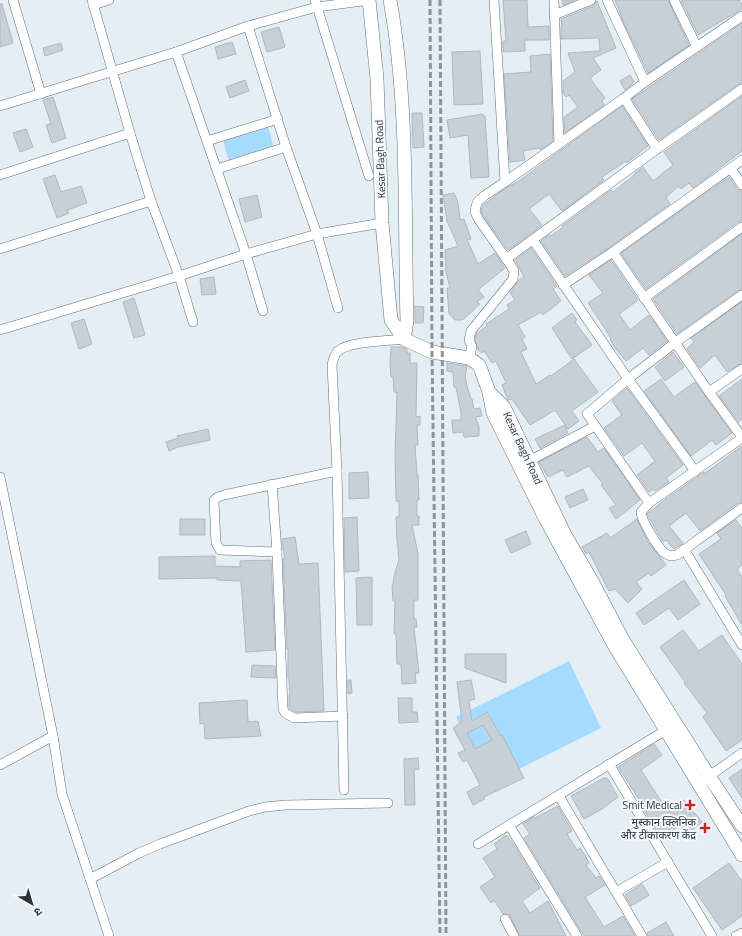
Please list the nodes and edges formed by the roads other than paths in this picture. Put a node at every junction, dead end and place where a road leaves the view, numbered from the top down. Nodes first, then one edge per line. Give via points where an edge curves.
1 (13, 0) edge
2 (109, 0) edge
3 (369, 0) edge
4 (390, 0) edge
5 (494, 0) edge
6 (554, 0) edge
7 (591, 0) edge
8 (607, 0) edge
9 (674, 0) edge
10 (92, 3) edge
11 (316, 3) edge
12 (554, 15) junction
13 (742, 16) edge
14 (248, 26) junction
15 (697, 47) junction
16 (176, 52) junction
17 (113, 72) junction
18 (645, 82) junction
19 (742, 89) edge
20 (41, 94) junction
21 (624, 98) junction
22 (0, 106) edge
23 (278, 119) junction
24 (130, 133) junction
25 (207, 141) junction
26 (559, 144) junction
27 (286, 147) junction
28 (657, 149) junction
29 (742, 160) edge
30 (217, 169) junction
31 (730, 169) junction
32 (0, 174) edge
33 (369, 176) dead end
34 (505, 182) junction
35 (742, 185) edge
36 (151, 201) junction
37 (382, 223) junction
38 (742, 227) edge
39 (317, 234) junction
40 (533, 240) junction
41 (0, 249) edge
42 (613, 252) junction
43 (246, 254) junction
44 (506, 259) junction
45 (179, 276) junction
46 (563, 285) junction
47 (742, 295) edge
48 (644, 298) junction
49 (338, 308) dead end
50 (263, 311) dead end
51 (193, 322) dead end
52 (0, 330) edge
53 (404, 339) junction
54 (676, 342) junction
55 (469, 358) junction
56 (742, 369) edge
57 (628, 379) junction
58 (489, 392) junction
59 (709, 392) junction
60 (595, 426) junction
61 (742, 437) edge
62 (529, 461) junction
63 (337, 471) junction
64 (695, 471) junction
65 (0, 479) edge
66 (272, 484) junction
67 (649, 503) junction
68 (742, 508) edge
69 (684, 549) junction
70 (277, 552) junction
71 (742, 645) edge
72 (343, 716) junction
73 (666, 730) junction
74 (53, 736) junction
75 (742, 753) edge
76 (689, 756) junction
77 (609, 764) junction
78 (0, 765) edge
79 (703, 780) junction
80 (344, 790) dead end
81 (559, 796) junction
82 (388, 803) dead end
83 (509, 825) junction
84 (742, 826) edge
85 (478, 844) dead end
86 (742, 855) edge
87 (668, 862) junction
88 (90, 879) junction
89 (616, 892) junction
90 (505, 920) dead end
91 (742, 933) edge
92 (109, 936) edge
93 (514, 936) edge
94 (577, 936) edge
95 (642, 936) edge
96 (712, 936) edge
97 (736, 936) edge

1 - 20 street
2 - 10 street
3 - 11 street
3 - 37 main road, Kesar Bagh Road via 377,79
4 - 53 main road via 399,58 402,126 407,321
5 - 34 street
6 - 12 street
7 - 12 street
8 - 18 street
9 - 15 street
10 - 17 street
11 - 14 street
11 - 33 street
12 - 26 street
13 - 15 street
14 - 16 street
14 - 23 street
15 - 18 street
16 - 17 street
16 - 25 street
17 - 20 street
17 - 24 street
18 - 21 street
19 - 28 street
20 - 22 street
21 - 26 street
21 - 28 street
23 - 25 street
23 - 27 street
24 - 32 street
24 - 36 street
25 - 30 street
26 - 34 street
27 - 30 street
27 - 39 street
28 - 40 street
29 - 31 street
30 - 43 street
31 - 35 street
31 - 42 street
34 - 44 street via 478,201 475,212
36 - 41 street
36 - 45 street
37 - 39 street
37 - 53 main road, Kesar Bagh Road via 391,320
38 - 48 street
39 - 43 street
39 - 49 street
40 - 44 street
40 - 46 street
42 - 46 street
42 - 48 street
43 - 45 street
43 - 50 street
44 - 55 street via 514,271 513,279 471,331 469,340 472,348
45 - 51 street
45 - 52 street
46 - 57 street
47 - 54 street
48 - 54 street
53 - 55 main road via 432,352
53 - 63 street via 349,346 338,351 333,359
54 - 57 street
54 - 59 street
55 - 58 main road, Kesar Bagh Road via 479,366
56 - 59 street
57 - 60 street via 587,414
57 - 64 street
58 - 62 main road, Kesar Bagh Road via 504,407
58 - 73 main road via 493,413 546,520 614,645
59 - 61 street
60 - 62 street
60 - 67 street
61 - 64 street
62 - 76 main road, Kesar Bagh Road via 565,535
63 - 66 street
63 - 72 street
64 - 67 street
65 - 74 street
66 - 70 street
66 - 70 street via 218,496 214,500 216,543 222,551
67 - 69 street via 641,512 641,516 663,552 671,556
68 - 69 street
69 - 71 street
70 - 72 street via 283,709 294,718
72 - 80 street
73 - 76 main road
73 - 77 street
74 - 78 street
74 - 88 street via 62,794
75 - 79 street
76 - 79 main road
77 - 81 street
77 - 87 street
79 - 84 main road
79 - 86 main road
81 - 83 street
81 - 89 street
82 - 88 street via 286,805 249,811 153,847
83 - 85 street
83 - 94 street
87 - 89 street
87 - 96 street
88 - 92 street
89 - 95 street
90 - 93 street
91 - 97 street

